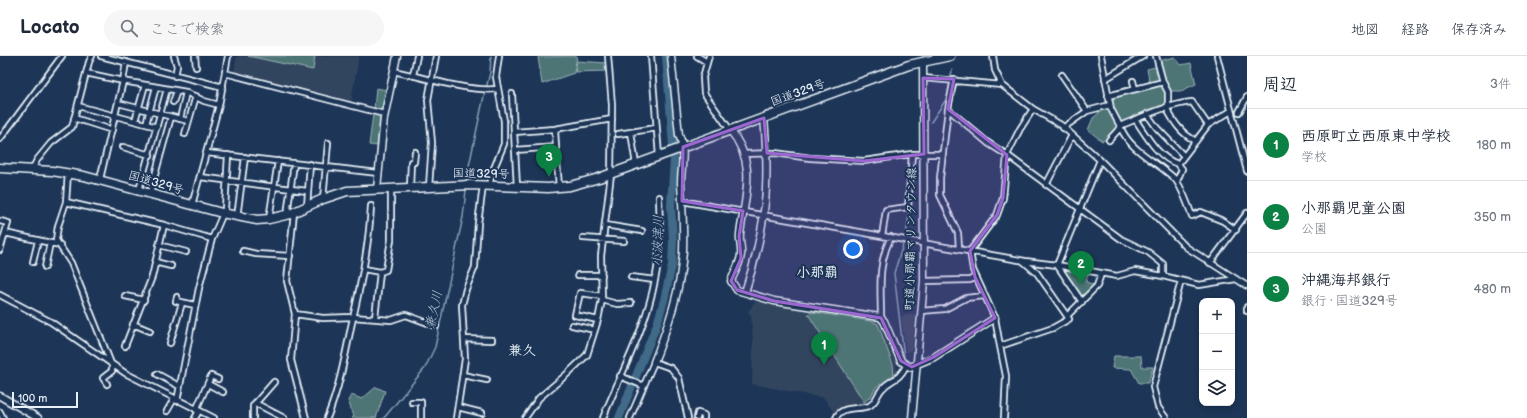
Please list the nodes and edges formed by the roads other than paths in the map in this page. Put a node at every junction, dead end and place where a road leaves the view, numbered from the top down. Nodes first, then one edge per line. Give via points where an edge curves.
1 (62, 56) edge
2 (92, 56) edge
3 (101, 56) edge
4 (174, 56) edge
5 (195, 56) edge
6 (228, 56) edge
7 (397, 56) edge
8 (417, 56) edge
9 (436, 56) edge
10 (499, 56) edge
11 (608, 56) edge
12 (651, 56) edge
13 (671, 56) edge
14 (697, 56) edge
15 (710, 56) edge
16 (950, 56) edge
17 (993, 56) edge
18 (1101, 56) edge
19 (1143, 56) edge
20 (1156, 56) edge
21 (1217, 56) edge
22 (923, 61) junction
23 (126, 62) junction
24 (707, 62) junction
25 (196, 67) dead end
26 (394, 71) junction
27 (86, 73) junction
28 (226, 73) junction
29 (413, 75) junction
30 (1062, 75) dead end
31 (175, 76) junction
32 (923, 78) junction
33 (432, 79) junction
34 (951, 79) junction
35 (1105, 79) junction
36 (123, 81) junction
37 (1133, 81) dead end
38 (1163, 82) junction
39 (144, 85) junction
40 (1002, 85) junction
41 (156, 87) junction
42 (223, 87) junction
43 (167, 89) junction
44 (496, 89) junction
45 (1135, 89) junction
46 (177, 91) junction
47 (186, 92) junction
48 (512, 94) dead end
49 (196, 96) junction
50 (1108, 96) junction
51 (1247, 97) edge
52 (173, 102) dead end
53 (118, 103) junction
54 (219, 105) junction
55 (1110, 105) junction
56 (78, 106) junction
57 (1167, 107) junction
58 (138, 108) junction
59 (948, 109) junction
60 (1033, 109) junction
61 (149, 111) junction
62 (1231, 111) junction
63 (1087, 112) junction
64 (1239, 112) dead end
65 (161, 114) junction
66 (384, 114) junction
67 (1147, 114) junction
68 (116, 116) junction
69 (171, 117) junction
70 (74, 118) junction
71 (764, 118) junction
72 (180, 119) junction
73 (612, 119) junction
74 (1135, 119) junction
75 (135, 121) junction
76 (188, 121) junction
77 (146, 124) junction
78 (1120, 126) junction
79 (1208, 126) junction
80 (157, 127) junction
81 (656, 128) junction
82 (1063, 128) junction
83 (554, 129) junction
84 (112, 130) junction
85 (730, 130) junction
86 (514, 132) junction
87 (631, 132) junction
88 (185, 134) dead end
89 (618, 134) dead end
90 (1072, 135) junction
91 (0, 139) edge
92 (154, 140) junction
93 (1109, 140) dead end
94 (1196, 141) junction
95 (164, 143) junction
96 (328, 143) dead end
97 (1247, 144) edge
98 (1240, 145) junction
99 (556, 147) junction
100 (123, 148) dead end
101 (679, 149) junction
102 (515, 150) junction
103 (415, 152) dead end
104 (207, 153) junction
105 (767, 153) junction
106 (743, 154) junction
107 (912, 154) junction
108 (924, 154) junction
109 (943, 154) junction
110 (150, 155) junction
111 (228, 155) junction
112 (660, 155) junction
113 (1007, 155) junction
114 (1184, 156) junction
115 (245, 157) junction
116 (1100, 160) junction
117 (278, 161) junction
118 (294, 162) junction
119 (310, 164) junction
120 (1178, 164) junction
121 (636, 165) junction
122 (146, 166) junction
123 (325, 166) junction
124 (0, 168) edge
125 (157, 169) junction
126 (32, 170) junction
127 (1247, 171) edge
128 (68, 173) junction
129 (378, 173) junction
130 (612, 174) junction
131 (200, 177) junction
132 (100, 180) junction
133 (225, 180) junction
134 (242, 182) junction
135 (1177, 182) junction
136 (1046, 185) junction
137 (274, 186) junction
138 (486, 186) junction
139 (429, 187) junction
140 (517, 187) junction
141 (559, 187) junction
142 (410, 188) junction
143 (290, 189) junction
144 (378, 189) junction
145 (391, 189) junction
146 (139, 190) junction
147 (307, 191) junction
148 (150, 193) junction
149 (659, 197) dead end
150 (323, 199) junction
151 (682, 201) junction
152 (66, 202) junction
153 (192, 205) junction
154 (372, 206) dead end
155 (307, 207) junction
156 (1079, 208) junction
157 (743, 211) junction
158 (222, 213) junction
159 (1247, 213) edge
160 (291, 214) junction
161 (765, 216) junction
162 (237, 217) junction
163 (269, 219) junction
164 (0, 221) edge
165 (164, 225) junction
166 (605, 225) junction
167 (1236, 230) junction
168 (642, 231) dead end
169 (5, 233) junction
170 (882, 236) junction
171 (891, 237) junction
172 (583, 238) dead end
173 (212, 239) junction
174 (604, 239) junction
175 (38, 240) junction
176 (624, 241) dead end
177 (50, 243) junction
178 (924, 243) junction
179 (159, 245) junction
180 (60, 246) junction
181 (959, 248) junction
182 (1, 251) edge
183 (243, 251) dead end
184 (970, 251) junction
185 (186, 252) dead end
186 (290, 256) junction
187 (1023, 260) junction
188 (33, 262) dead end
189 (155, 262) junction
190 (1210, 263) junction
191 (1057, 264) junction
192 (45, 266) dead end
193 (171, 266) dead end
194 (364, 269) junction
195 (380, 272) junction
196 (1101, 274) junction
197 (578, 275) dead end
198 (602, 275) junction
199 (1163, 276) junction
200 (631, 277) dead end
201 (976, 277) junction
202 (1236, 279) junction
203 (655, 280) junction
204 (924, 281) junction
205 (1181, 281) junction
206 (1247, 286) edge
207 (745, 292) junction
208 (0, 295) edge
209 (125, 296) dead end
210 (984, 296) junction
211 (177, 297) dead end
212 (602, 298) junction
213 (144, 300) junction
214 (1082, 302) junction
215 (182, 303) junction
216 (631, 303) dead end
217 (195, 305) junction
218 (1247, 307) edge
219 (921, 311) junction
220 (1247, 311) edge
221 (295, 314) junction
222 (1067, 316) junction
223 (354, 317) junction
224 (375, 318) junction
225 (881, 318) junction
226 (994, 318) junction
227 (598, 320) junction
228 (133, 324) junction
229 (572, 325) dead end
230 (436, 326) dead end
231 (595, 330) junction
232 (150, 331) dead end
233 (464, 339) junction
234 (492, 340) dead end
235 (170, 343) dead end
236 (125, 346) dead end
237 (1000, 346) junction
238 (654, 362) junction
239 (917, 365) junction
240 (112, 366) junction
241 (906, 366) junction
242 (157, 374) dead end
243 (463, 375) junction
244 (621, 376) junction
245 (218, 379) dead end
246 (487, 380) dead end
247 (274, 382) dead end
248 (107, 384) dead end
249 (208, 384) junction
250 (643, 385) junction
251 (180, 386) junction
252 (223, 392) dead end
253 (0, 396) edge
254 (175, 400) junction
255 (412, 402) dead end
256 (255, 403) junction
257 (458, 407) junction
258 (198, 410) junction
259 (167, 411) dead end
260 (0, 412) edge
261 (482, 413) dead end
262 (3, 418) edge
263 (38, 418) edge
264 (195, 418) edge
265 (214, 418) edge
266 (253, 418) edge
267 (284, 418) edge
268 (306, 418) edge
269 (327, 418) edge
270 (421, 418) edge
271 (457, 418) edge
272 (525, 418) edge
273 (602, 418) edge
274 (630, 418) edge
275 (688, 418) edge
276 (697, 418) edge
277 (704, 418) edge
278 (836, 418) edge
279 (912, 418) edge
280 (1004, 418) edge
281 (1166, 418) edge

1 - 91 street
2 - 27 street
3 - 23 street
4 - 31 street via 177,66
5 - 25 street
6 - 28 street
7 - 26 street
8 - 29 street
9 - 33 street
10 - 44 street
11 - 73 street
12 - 81 street
13 - 101 street
14 - 24 street
15 - 24 street
16 - 22 highway, 国道329号
17 - 40 street via 995,70
18 - 35 street
19 - 35 street
20 - 38 street
21 - 62 street
22 - 32 street, 町道小那覇マリンタウン線
22 - 71 highway, 国道329号
23 - 31 street
23 - 36 street
24 - 85 street via 702,84 704,92
26 - 29 street
26 - 66 street
27 - 36 street
27 - 56 street
28 - 42 street
28 - 66 street
29 - 33 street
30 - 63 street
31 - 42 street
32 - 34 street
32 - 108 street, 町道小那覇マリンタウン線
33 - 44 street
33 - 139 street via 428,100 432,143
34 - 40 street
34 - 59 street
35 - 50 street
36 - 39 street
36 - 53 street
37 - 45 street
38 - 45 street
38 - 57 street via 1168,92
39 - 41 street
39 - 58 street
40 - 60 street
41 - 43 street
41 - 61 street
42 - 54 street
43 - 46 street
43 - 65 street
44 - 138 street via 504,121 504,144
45 - 50 street
46 - 47 street
46 - 52 street
47 - 49 street
47 - 72 street
48 - 86 street
49 - 54 street
49 - 76 street
50 - 55 street
51 - 64 street
53 - 58 street
53 - 68 street
54 - 104 street
55 - 63 street
55 - 78 street
56 - 68 street
56 - 70 street
57 - 67 street
57 - 79 street via 1192,102
57 - 94 street via 1174,123
58 - 61 street
58 - 75 street
59 - 109 street
59 - 113 street via 988,143
60 - 82 street
60 - 113 street
61 - 65 street
61 - 77 street
62 - 79 street
62 - 98 street
63 - 82 street
65 - 69 street
65 - 80 street
66 - 129 street
67 - 74 street
67 - 114 street
68 - 75 street
68 - 84 street
69 - 72 street
69 - 95 street
70 - 84 street
70 - 126 street via 72,127 51,143
71 - 85 highway, 国道329号
71 - 105 street
72 - 76 street
73 - 83 street
73 - 130 street
74 - 78 street
74 - 120 street via 1151,143 1172,162
75 - 77 street
76 - 88 street
77 - 80 street
78 - 93 street
78 - 135 street via 1138,151
79 - 94 street
80 - 92 street
81 - 87 street
81 - 112 street
82 - 90 street
83 - 86 street
83 - 99 street
84 - 132 street
85 - 101 highway, 国道329号
85 - 106 street
86 - 102 street
87 - 89 street
87 - 121 street
90 - 116 street
90 - 136 street
92 - 95 street
92 - 110 street
94 - 114 street
95 - 125 street
96 - 123 street
97 - 98 street
98 - 127 street
99 - 102 street
99 - 141 street
100 - 110 street
101 - 112 highway, 国道329号
101 - 151 street
102 - 140 street
103 - 142 street via 414,162 411,162
104 - 111 street
104 - 131 street
105 - 106 street
105 - 107 street via 832,160 864,160
105 - 161 street
106 - 157 street via 748,172
107 - 108 street
107 - 170 street via 908,207 886,210
108 - 109 street
108 - 178 street, 町道小那覇マリンタウン線
109 - 181 street via 940,195 958,233
110 - 122 street
111 - 115 street
111 - 133 street
112 - 121 highway, 国道329号
113 - 136 street
113 - 184 street via 1003,198 997,215
114 - 120 street
115 - 117 street
115 - 134 street
116 - 156 street
116 - 190 street via 1186,247
117 - 118 street
117 - 137 street
118 - 119 street
118 - 143 street
119 - 123 street
119 - 147 street
120 - 135 street via 1182,169
121 - 130 highway, 国道329号
122 - 125 street
122 - 146 street
123 - 129 street
123 - 150 street
124 - 126 highway, 国道329号
125 - 148 street
126 - 128 highway, 国道329号
128 - 132 highway, 国道329号
128 - 152 street
129 - 144 street
130 - 141 highway, 国道329号 via 581,184
130 - 166 street
131 - 133 street
131 - 153 street
132 - 146 highway, 国道329号
133 - 134 street
133 - 158 street via 225,208
134 - 137 street
134 - 162 street
135 - 167 street via 1192,216 1201,212 1223,221
136 - 156 street
137 - 143 street
137 - 163 street
138 - 139 highway, 国道329号
138 - 140 highway, 国道329号
138 - 233 street via 478,223 475,266 462,305
139 - 142 highway, 国道329号
140 - 141 highway, 国道329号
142 - 145 highway, 国道329号
143 - 147 street
143 - 160 street
144 - 145 highway, 国道329号
144 - 150 highway, 国道329号 via 348,192
145 - 195 street via 391,240 386,270
146 - 148 highway, 国道329号
147 - 155 street
148 - 153 highway, 国道329号
149 - 203 street via 660,240
150 - 155 highway, 国道329号
151 - 157 street
151 - 238 street via 684,238 680,276 674,308
152 - 165 street
152 - 180 street via 56,240
153 - 158 highway, 国道329号
154 - 194 street
155 - 160 highway, 国道329号
156 - 191 street
156 - 199 street via 1163,264
157 - 161 street
157 - 207 street via 739,236 741,258 731,281 737,290
158 - 162 highway, 国道329号
158 - 173 street
159 - 167 street
160 - 163 highway, 国道329号
160 - 186 street
161 - 170 street
161 - 207 street
162 - 163 highway, 国道329号
164 - 169 street via 8,223
165 - 173 street
165 - 179 street
166 - 168 street
166 - 174 street
167 - 190 street
169 - 175 street
169 - 182 street
170 - 171 street
171 - 178 street
171 - 225 street via 884,251 881,268
172 - 174 street
173 - 217 street
174 - 176 street
174 - 198 street via 601,256
175 - 177 street
175 - 188 street
177 - 180 street
177 - 192 street
178 - 181 street
178 - 204 street, 町道小那覇マリンタウン線
179 - 185 street
179 - 189 street
180 - 240 street via 71,263
181 - 184 street
183 - 186 street
184 - 187 street
184 - 201 street via 970,260
186 - 221 street via 288,286
187 - 191 street
187 - 222 street via 1036,273
189 - 193 street
189 - 213 street
190 - 202 street
191 - 196 street
191 - 214 street
194 - 195 street
194 - 223 street
195 - 224 street
196 - 199 street via 1117,276 1135,271
196 - 214 street via 1097,286
197 - 198 street
198 - 212 street
199 - 205 street
200 - 203 street
201 - 204 street via 970,280
201 - 210 street
202 - 205 street via 1203,285
202 - 206 street
203 - 244 street via 644,320
204 - 219 street, 町道小那覇マリンタウン線
205 - 281 street via 1153,387 1158,407
207 - 225 street via 774,301
208 - 240 street via 51,322
209 - 213 street
210 - 219 street via 966,298 945,309
210 - 226 street
211 - 215 street via 176,301
212 - 216 street via 617,304
212 - 227 street
212 - 227 street via 580,292 575,315
213 - 228 street
214 - 222 street
215 - 217 street
215 - 235 street
217 - 251 street
218 - 220 street
219 - 239 street, 町道小那覇マリンタウン線
221 - 223 street via 323,318
221 - 268 street via 291,360
222 - 237 street via 1069,319 1053,328
223 - 224 street
223 - 269 street
224 - 230 street via 391,320 406,315
225 - 241 street via 901,361
226 - 237 street
226 - 239 street via 934,357
227 - 231 street
228 - 232 street
228 - 236 street
229 - 231 street
231 - 272 street via 587,355 539,398
233 - 234 street
233 - 243 street
237 - 280 street via 1006,376
238 - 250 street
238 - 275 street via 671,368 679,378
239 - 241 street
239 - 279 street, 町道小那覇マリンタウン線
240 - 248 street via 112,371 103,378
240 - 254 street
241 - 278 street via 899,378 882,389 870,406 854,407 840,413
242 - 251 street
243 - 246 street
243 - 257 street
244 - 250 street
244 - 273 street
245 - 249 street via 212,376
247 - 256 street via 268,385
249 - 252 street
249 - 258 street
250 - 274 street
251 - 254 street
253 - 263 street
254 - 258 street
254 - 259 street
255 - 270 street via 421,402
256 - 266 street
256 - 267 street
257 - 261 street
257 - 271 street
258 - 264 street
258 - 265 street
260 - 262 street
276 - 277 street via 698,413 704,415

